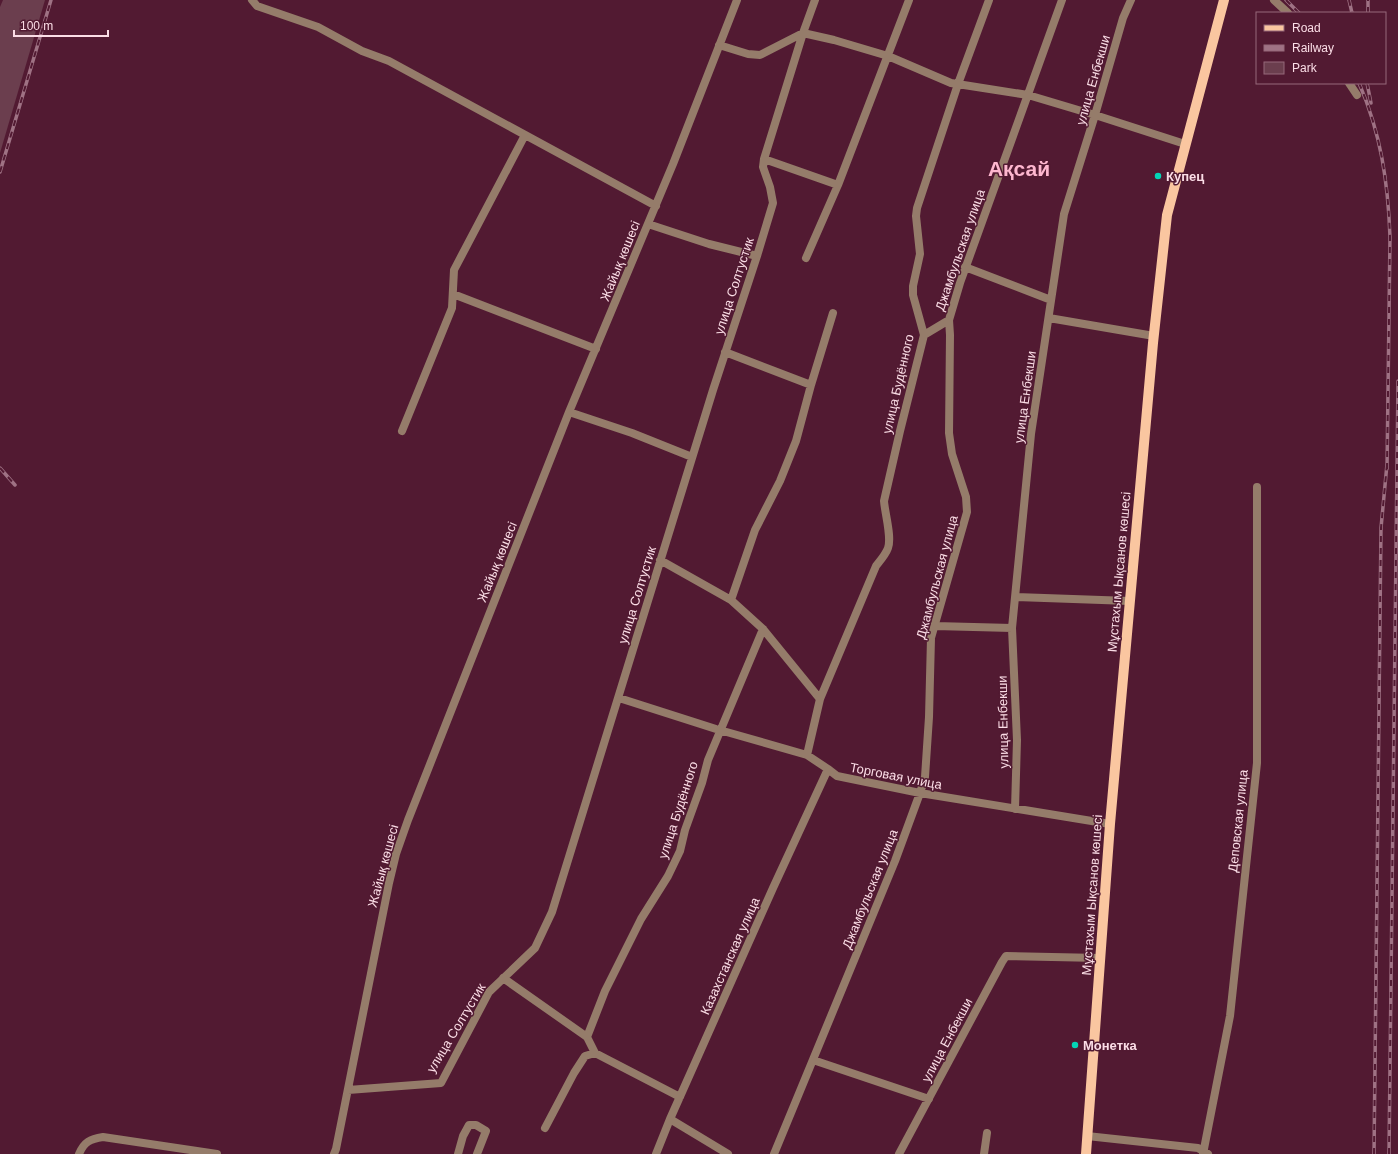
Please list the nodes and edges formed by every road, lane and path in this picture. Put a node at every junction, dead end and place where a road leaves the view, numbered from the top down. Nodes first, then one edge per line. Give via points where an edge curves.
1 (252, 0) edge
2 (737, 0) edge
3 (815, 0) edge
4 (909, 0) edge
5 (989, 0) edge
6 (1062, 0) edge
7 (1131, 0) edge
8 (1224, 0) edge
9 (1274, 0) edge
10 (1287, 12) edge
11 (804, 32) junction
12 (719, 45) junction
13 (888, 56) junction
14 (958, 84) junction
15 (1350, 84) edge
16 (1028, 95) junction
17 (1357, 95) dead end
18 (1095, 115) junction
19 (525, 135) junction
20 (1185, 144) junction
21 (764, 159) junction
22 (838, 185) junction
23 (656, 206) junction
24 (648, 224) junction
25 (757, 256) junction
26 (806, 258) dead end
27 (965, 267) junction
28 (453, 294) junction
29 (1051, 300) junction
30 (833, 313) dead end
31 (1049, 318) junction
32 (949, 320) junction
33 (924, 335) junction
34 (1154, 336) junction
35 (596, 349) junction
36 (725, 352) junction
37 (811, 385) junction
38 (569, 412) junction
39 (402, 431) dead end
40 (692, 457) junction
41 (1257, 487) dead end
42 (660, 560) junction
43 (1015, 597) junction
44 (732, 600) junction
45 (1130, 601) junction
46 (935, 626) junction
47 (1012, 628) junction
48 (763, 630) junction
49 (619, 698) junction
50 (820, 699) junction
51 (720, 730) junction
52 (807, 755) junction
53 (828, 769) junction
54 (920, 793) junction
55 (1015, 809) junction
56 (1110, 824) junction
57 (1100, 958) junction
58 (503, 978) junction
59 (587, 1037) junction
60 (595, 1053) junction
61 (813, 1060) junction
62 (348, 1090) junction
63 (680, 1097) junction
64 (930, 1098) junction
65 (670, 1119) junction
66 (544, 1128) dead end
67 (988, 1134) dead end
68 (1087, 1136) junction
69 (335, 1152) edge
70 (1205, 1153) edge
71 (79, 1154) edge
72 (215, 1154) edge
73 (458, 1154) edge
74 (477, 1154) edge
75 (656, 1154) edge
76 (728, 1154) edge
77 (774, 1154) edge
78 (899, 1154) edge
79 (984, 1154) edge
80 (1086, 1154) edge

1 - 19 street via 257,6 318,27 362,51 389,61
2 - 12 street, Жайық көшесі
3 - 11 street, улица Солтустик
4 - 13 street
5 - 14 street, улица Будённого
6 - 16 street, Джамбульская улица
7 - 18 street, улица Енбекши via 1123,18
8 - 20 main road, Мұстахым Ықсанов көшесі
9 - 10 street
11 - 12 street via 760,55
11 - 13 street
11 - 21 street, улица Солтустик
12 - 23 street, Жайық көшесі
13 - 14 street
13 - 22 street
14 - 16 street
14 - 33 street, улица Будённого via 917,208 920,254 913,295
15 - 17 street
16 - 18 street
16 - 27 street, Джамбульская улица
18 - 20 street
18 - 29 street, улица Енбекши via 1064,214
19 - 23 street
19 - 28 street via 454,270
20 - 34 main road, Мұстахым Ықсанов көшесі via 1168,215
21 - 22 street
21 - 25 street, улица Солтустик via 763,167 773,203
22 - 26 street
23 - 24 street, Жайық көшесі
24 - 25 street via 709,244
24 - 35 street, Жайық көшесі
25 - 36 street, улица Солтустик
27 - 29 street
27 - 32 street, Джамбульская улица
28 - 35 street
28 - 39 street via 452,308
29 - 31 street, улица Енбекши
30 - 37 street
31 - 34 street
31 - 43 street, улица Енбекши via 1031,434
32 - 33 street
32 - 46 street, Джамбульская улица via 952,454 966,497 967,512
33 - 50 street, улица Будённого via 884,501 890,543 888,550 876,566
34 - 45 main road, Мұстахым Ықсанов көшесі
35 - 38 street, Жайық көшесі
36 - 37 street
36 - 40 street, улица Солтустик
37 - 44 street via 796,441 755,530
38 - 40 street
38 - 62 street, Жайық көшесі via 396,854
40 - 42 street, улица Солтустик
41 - 70 street, Деповская улица via 1257,763 1230,1016
42 - 44 street
42 - 49 street, улица Солтустик
43 - 45 street
43 - 47 street, улица Енбекши
44 - 48 street
45 - 56 main road, Мұстахым Ықсанов көшесі
46 - 47 street
46 - 54 street, Джамбульская улица via 931,638 925,777
47 - 55 street, улица Енбекши via 1017,740
48 - 50 street
48 - 51 street, улица Будённого
49 - 51 street, Торговая улица
49 - 58 street, улица Солтустик via 552,912 535,948
50 - 52 street, улица Будённого
51 - 52 street, Торговая улица
51 - 59 street, улица Будённого via 680,851 668,876 641,919
52 - 53 street, Торговая улица
53 - 54 street, Торговая улица via 837,776
53 - 63 street, Казахстанская улица
54 - 55 street, Торговая улица
54 - 61 street, Джамбульская улица via 895,861
55 - 56 street, Торговая улица
56 - 57 main road, Мұстахым Ықсанов көшесі
57 - 64 street, улица Енбекши via 1006,956
57 - 68 main road, Мұстахым Ықсанов көшесі
58 - 59 street
58 - 62 street, улица Солтустик via 489,992 441,1082
59 - 60 street
60 - 63 street
60 - 66 street via 585,1056
61 - 64 street
61 - 77 street, Джамбульская улица
62 - 69 street, Жайық көшесі
63 - 65 street, Казахстанская улица
64 - 78 street, улица Енбекши
65 - 75 street, Казахстанская улица
65 - 76 street
67 - 79 street
68 - 70 street via 1198,1148
68 - 80 main road, Мұстахым Ықсанов көшесі
71 - 72 street via 83,1146 92,1139 103,1137
73 - 74 street via 468,1125 476,1125 486,1131

